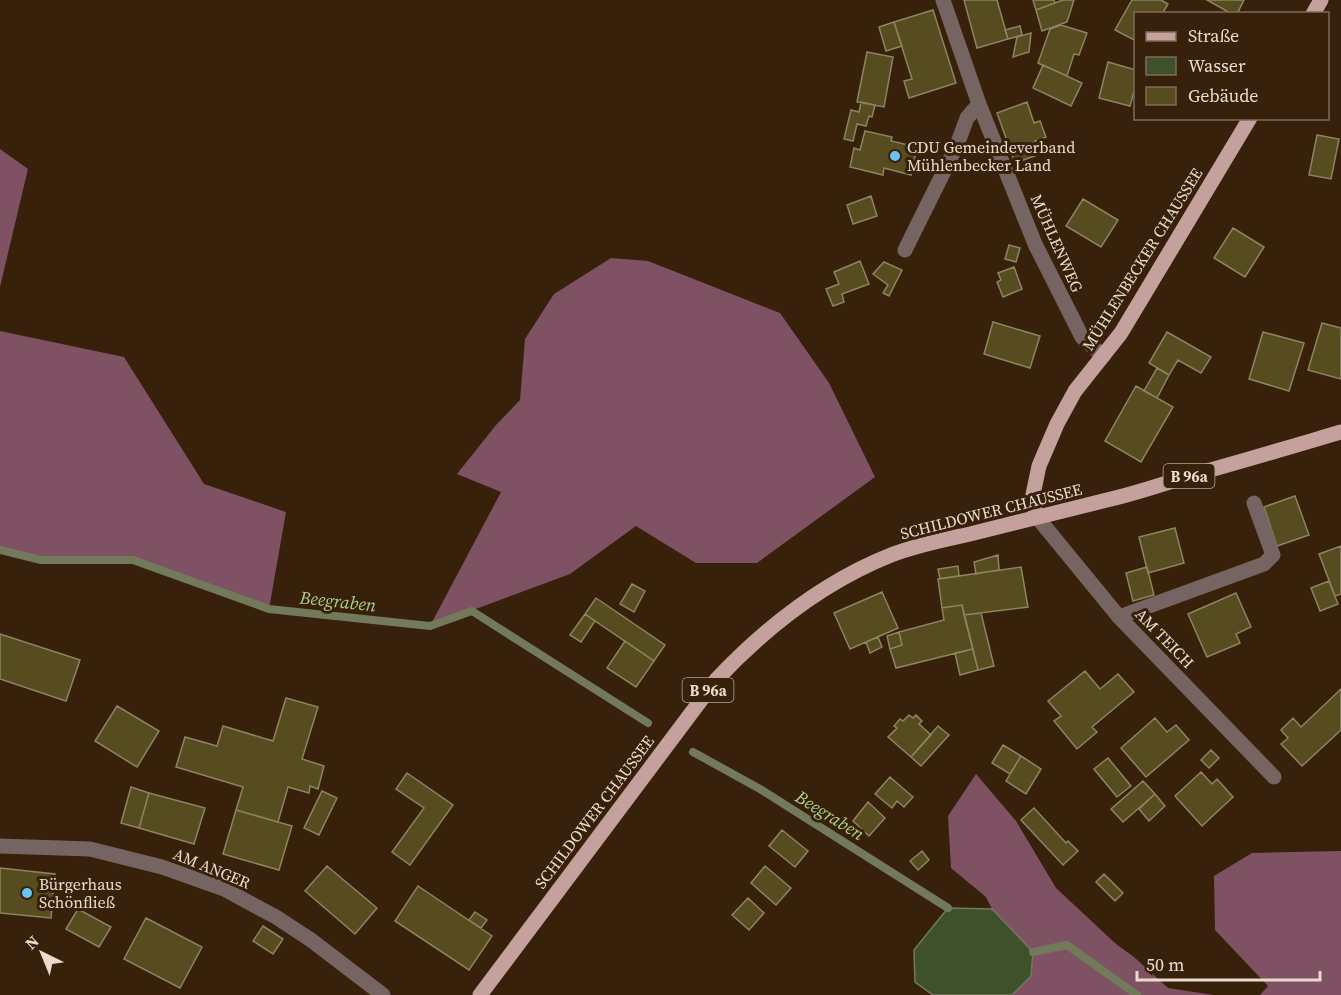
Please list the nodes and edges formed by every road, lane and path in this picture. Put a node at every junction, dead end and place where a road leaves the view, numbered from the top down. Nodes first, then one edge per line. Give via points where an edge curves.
1 (943, 0) edge
2 (979, 104) junction
3 (1249, 120) edge
4 (905, 250) dead end
5 (1103, 356) junction
6 (1341, 432) edge
7 (1254, 503) dead end
8 (1037, 518) junction
9 (1119, 617) junction
10 (1274, 777) dead end
11 (0, 846) edge
12 (383, 995) edge
13 (480, 995) edge

1 - 2 street, MÜHLENWEG
2 - 4 street via 967,118
2 - 5 street, MÜHLENWEG via 1035,244 1082,338
3 - 5 main road, MÜHLENBECKER CHAUSSEE via 1121,333
5 - 8 main road, MÜHLENBECKER CHAUSSEE via 1075,391 1039,466 1032,499
6 - 8 main road, SCHILDOWER CHAUSSEE / B 96a
7 - 9 street via 1273,555 1264,564
8 - 9 street, AM TEICH
8 - 13 main road, SCHILDOWER CHAUSSEE / B 96a via 890,555 825,588 768,630 716,680
9 - 10 street, AM TEICH
11 - 12 street, AM ANGER via 90,849 162,867 224,889 276,917

